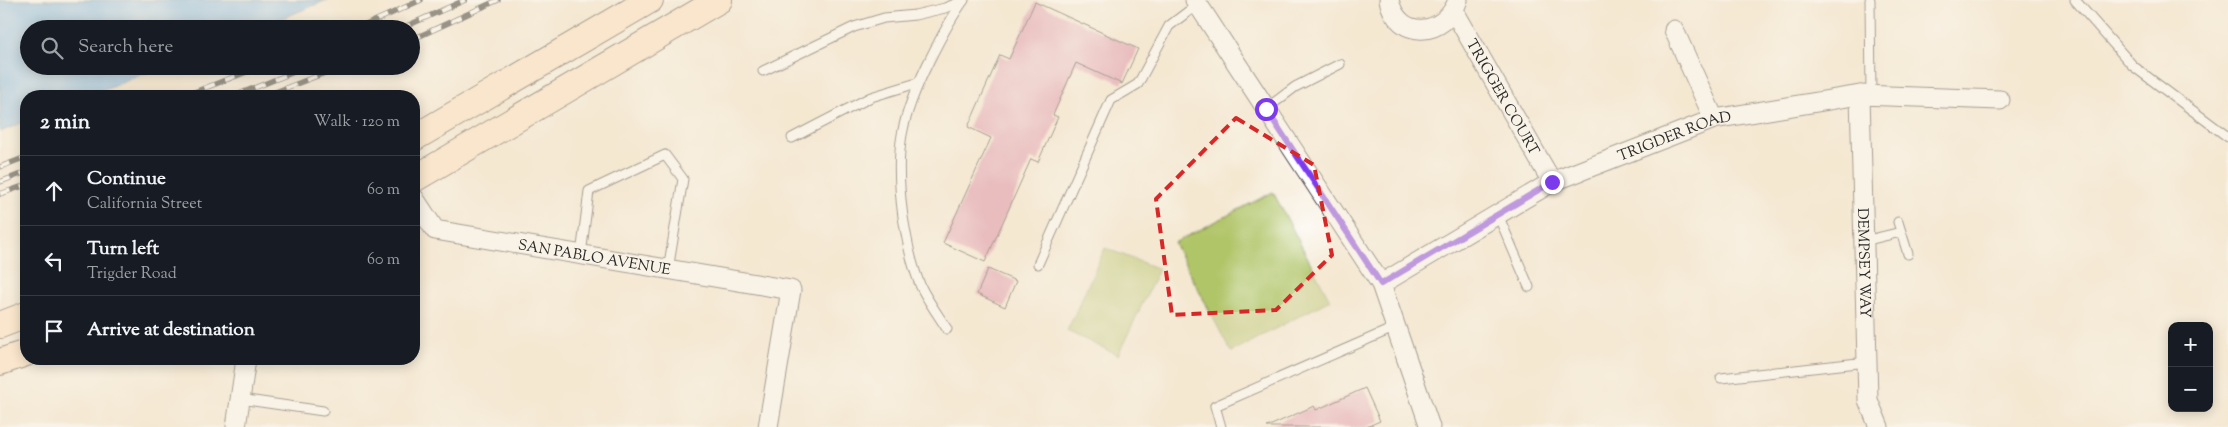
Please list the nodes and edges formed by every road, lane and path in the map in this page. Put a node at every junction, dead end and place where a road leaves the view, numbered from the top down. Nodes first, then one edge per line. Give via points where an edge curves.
1 (650, 0) edge
2 (720, 0) edge
3 (964, 0) edge
4 (1389, 0) edge
5 (1870, 0) edge
6 (2075, 0) edge
7 (1196, 2) edge
8 (1456, 6) edge
9 (1674, 30) dead end
10 (1340, 64) dead end
11 (763, 71) dead end
12 (917, 83) junction
13 (1865, 95) junction
14 (2000, 100) dead end
15 (1266, 109) junction
16 (1714, 119) junction
17 (420, 134) edge
18 (2228, 136) edge
19 (792, 138) dead end
20 (420, 175) edge
21 (1552, 182) junction
22 (420, 207) edge
23 (1498, 215) junction
24 (1898, 222) dead end
25 (1900, 232) junction
26 (1864, 241) junction
27 (1908, 254) dead end
28 (580, 255) junction
29 (1038, 264) dead end
30 (668, 270) junction
31 (1381, 284) junction
32 (1529, 287) dead end
33 (20, 317) edge
34 (0, 325) edge
35 (1396, 327) junction
36 (946, 329) dead end
37 (20, 355) edge
38 (0, 362) edge
39 (1867, 362) junction
40 (245, 365) edge
41 (1721, 378) dead end
42 (240, 399) junction
43 (323, 411) dead end
44 (236, 427) edge
45 (768, 427) edge
46 (1221, 427) edge
47 (1430, 427) edge
48 (1879, 427) edge

1 - 17 main road
2 - 20 main road
3 - 11 lane via 945,8 884,18 854,27
3 - 12 lane
4 - 8 street, TRIGGER COURT via 1396,17 1415,29 1437,27 1447,20
5 - 13 lane
6 - 18 lane via 2133,66
7 - 15 street
7 - 29 lane via 1169,26 1138,84 1111,100
8 - 21 street, TRIGGER COURT
9 - 16 street
10 - 15 lane via 1295,87
12 - 19 lane via 871,97
12 - 36 lane via 903,123 898,164 900,189 911,258 921,287
13 - 14 street, TRIGDER ROAD
13 - 16 street, TRIGDER ROAD
13 - 26 street, DEMPSEY WAY
15 - 31 street
16 - 21 street, TRIGDER ROAD
21 - 23 street, TRIGDER ROAD
22 - 28 street, SAN PABLO AVENUE via 435,230
23 - 31 street, TRIGDER ROAD
23 - 32 lane
24 - 25 lane
25 - 26 lane
25 - 27 lane
26 - 39 street, DEMPSEY WAY
28 - 30 street, SAN PABLO AVENUE
28 - 30 lane via 590,191 665,155 682,179
30 - 45 street, SAN PABLO AVENUE via 791,290
31 - 35 street
33 - 34 main road
35 - 46 lane via 1215,406
35 - 47 street
37 - 38 main road
39 - 41 lane
39 - 48 street, DEMPSEY WAY via 1868,400
40 - 42 street
42 - 43 lane
42 - 44 street

